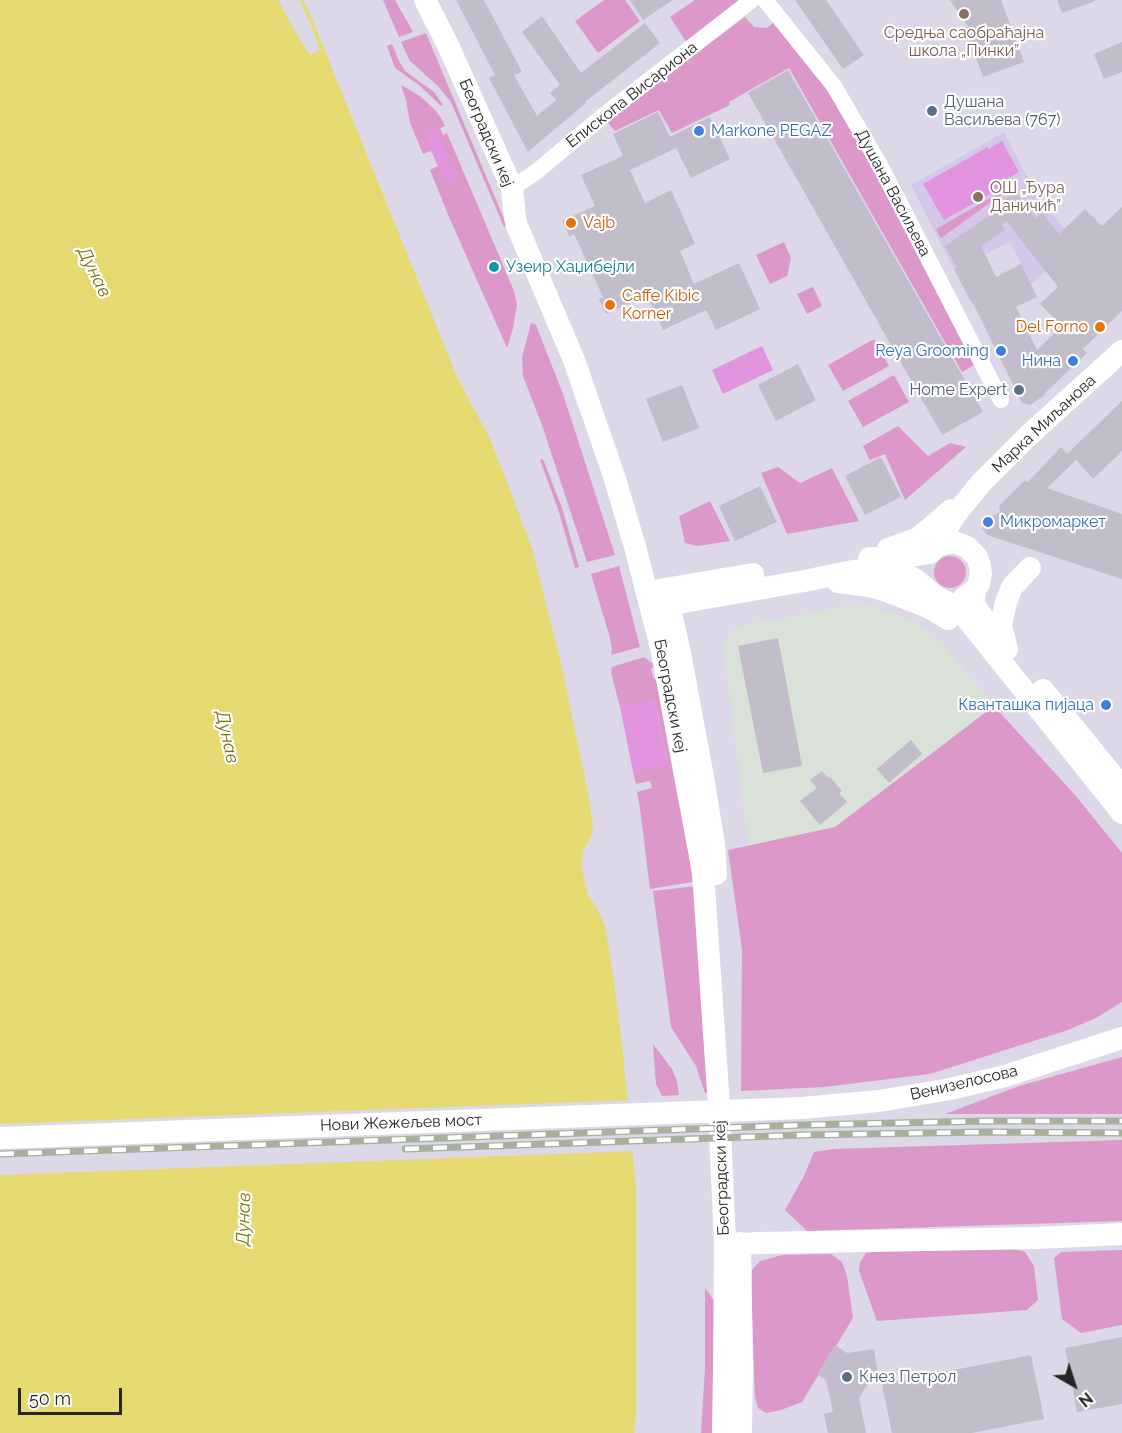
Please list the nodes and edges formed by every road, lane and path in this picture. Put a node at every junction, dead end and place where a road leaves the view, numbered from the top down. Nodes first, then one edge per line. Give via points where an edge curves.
1 (425, 0) edge
2 (752, 0) edge
3 (765, 0) edge
4 (512, 188) junction
5 (1122, 351) edge
6 (1001, 400) dead end
7 (973, 493) junction
8 (967, 547) junction
9 (933, 550) junction
10 (854, 559) junction
11 (1030, 568) dead end
12 (804, 581) junction
13 (975, 590) junction
14 (936, 595) junction
15 (661, 598) junction
16 (1007, 649) junction
17 (1015, 679) junction
18 (1122, 787) edge
19 (1122, 813) edge
20 (1122, 1026) edge
21 (1122, 1038) edge
22 (1072, 1054) junction
23 (802, 1108) joint
24 (0, 1138) edge
25 (1122, 1234) edge
26 (732, 1245) junction
27 (723, 1433) edge
28 (741, 1433) edge

1 - 4 main road, Београдски кеј
2 - 4 street, Епископа Висариона
3 - 6 street, Душана Васиљева via 834,86 881,167
4 - 15 main road, Београдски кеј via 517,226 588,400 633,539
5 - 7 main road, Марка Миљанова via 1029,435
7 - 8 main road via 963,532
7 - 9 main road, Марка Миљанова
7 - 10 main road via 916,539
8 - 9 main road via 946,543
8 - 13 main road via 980,566
9 - 10 main road
9 - 14 main road via 922,571
10 - 15 main road
11 - 16 main road via 1012,587 1006,602 1001,626
12 - 14 main road via 876,569 907,575
12 - 15 main road
12 - 17 main road via 869,586 930,608 960,628
13 - 14 main road via 961,600
13 - 16 main road via 976,608
14 - 17 main road via 963,614
15 - 26 main road, Београдски кеј via 661,646 703,872
16 - 18 main road
17 - 19 main road
20 - 22 main road
21 - 22 main road, Венизелосова
22 - 23 main road, Венизелосова via 950,1089
23 - 24 main road, Нови Жежељев мост
25 - 26 main road
26 - 27 main road, Београдски кеј
26 - 28 main road, Београдски кеј via 742,1367

